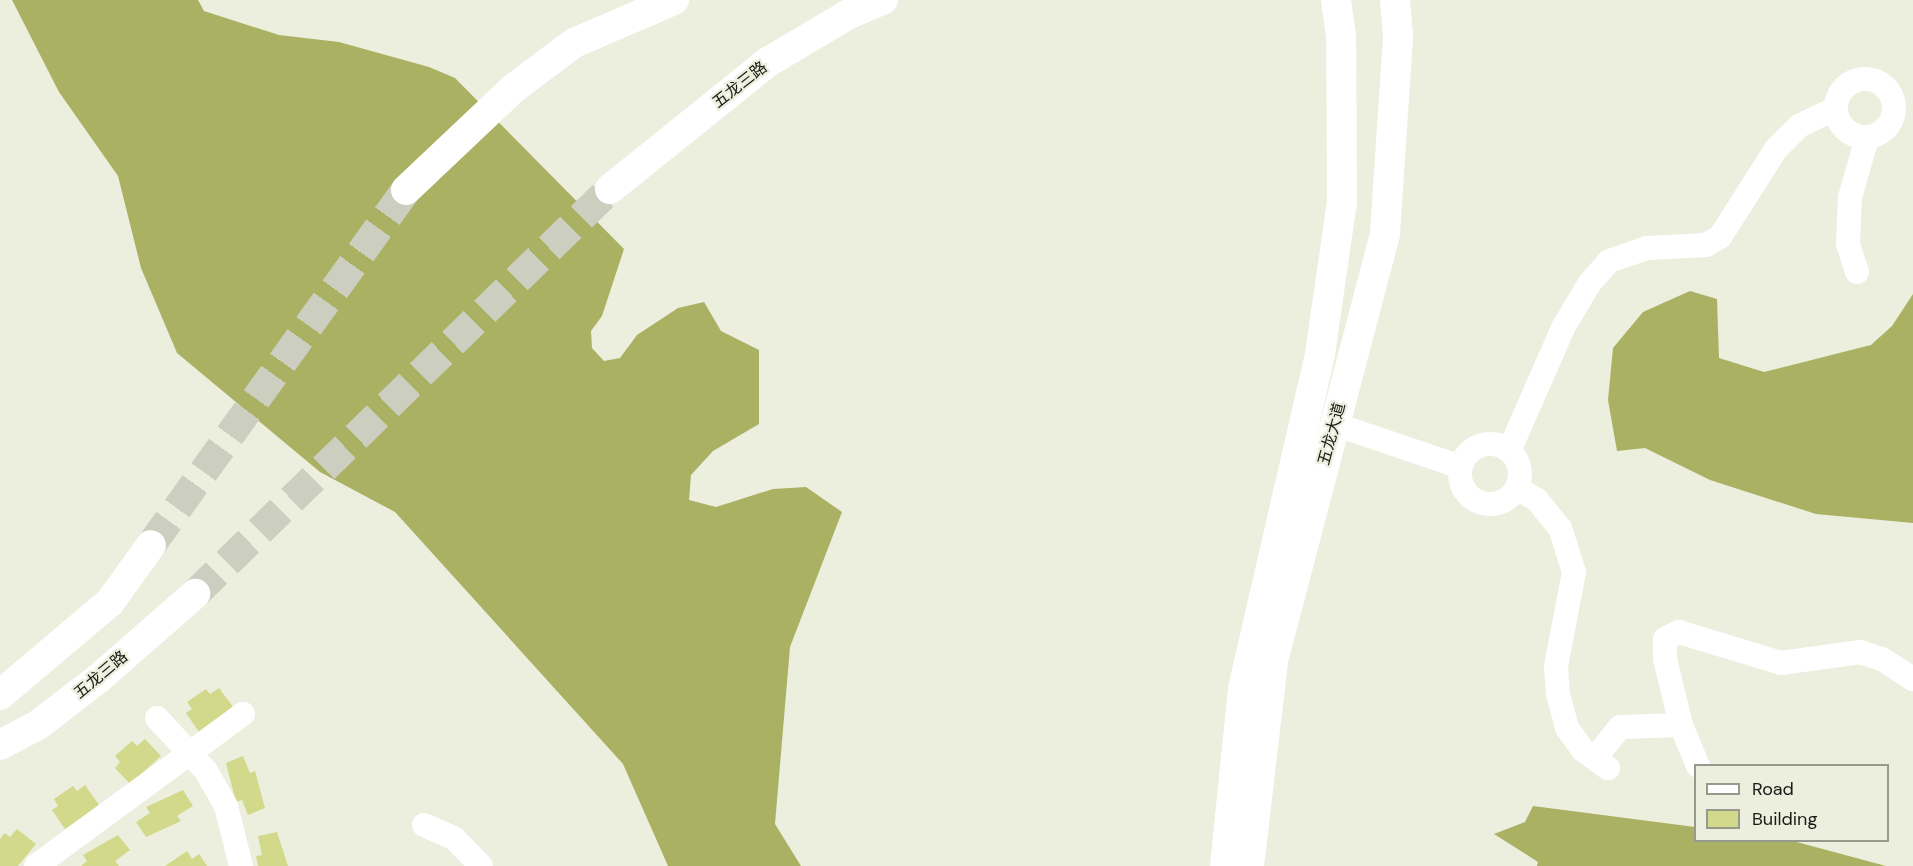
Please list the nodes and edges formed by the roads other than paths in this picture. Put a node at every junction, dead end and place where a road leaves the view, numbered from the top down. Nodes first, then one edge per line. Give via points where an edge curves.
1 (674, 0) edge
2 (883, 0) edge
3 (1336, 0) edge
4 (1395, 0) edge
5 (1836, 108) junction
6 (1904, 118) edge
7 (1867, 138) junction
8 (610, 189) tunnel mouth
9 (406, 190) tunnel mouth
10 (1857, 272) dead end
11 (1334, 424) junction
12 (1509, 451) junction
13 (1461, 467) junction
14 (1517, 488) junction
15 (151, 545) tunnel mouth
16 (195, 594) tunnel mouth
17 (1913, 680) edge
18 (0, 695) edge
19 (243, 714) dead end
20 (157, 718) dead end
21 (1681, 725) junction
22 (0, 746) edge
23 (192, 755) junction
24 (1698, 764) edge
25 (424, 825) dead end
26 (36, 866) edge
27 (241, 866) edge
28 (481, 866) edge
29 (1225, 866) edge
30 (1249, 866) edge

1 - 9 main road via 574,43 514,88
2 - 8 main road, 五龙三路 via 847,15 768,62
3 - 29 main road, 五龙大道 via 1341,36 1342,202 1320,354 1243,688
4 - 11 main road, 五龙大道 via 1398,35 1385,233
5 - 6 lane via 1837,98 1850,83 1869,79 1886,87
5 - 7 lane via 1849,133
5 - 12 lane via 1799,126 1776,149 1720,237 1706,245 1647,248 1609,261 1588,284 1564,326
6 - 7 lane
7 - 10 lane via 1850,197 1848,244
11 - 13 lane
11 - 30 main road, 五龙大道 via 1273,661
12 - 13 lane via 1500,446 1480,446 1465,458
12 - 14 lane via 1519,468
13 - 14 lane via 1463,486 1484,504 1503,501
14 - 21 lane via 1537,500 1560,528 1574,572 1556,666 1567,728 1582,750 1601,763 1620,727
15 - 18 main road via 110,602
16 - 22 main road, 五龙三路 via 99,678 38,724
17 - 21 lane via 1882,658 1860,652 1781,663 1679,632 1665,639 1665,659
19 - 23 lane
20 - 23 lane
21 - 24 lane
23 - 26 lane via 53,850
23 - 27 lane via 226,806
25 - 28 lane via 455,839

